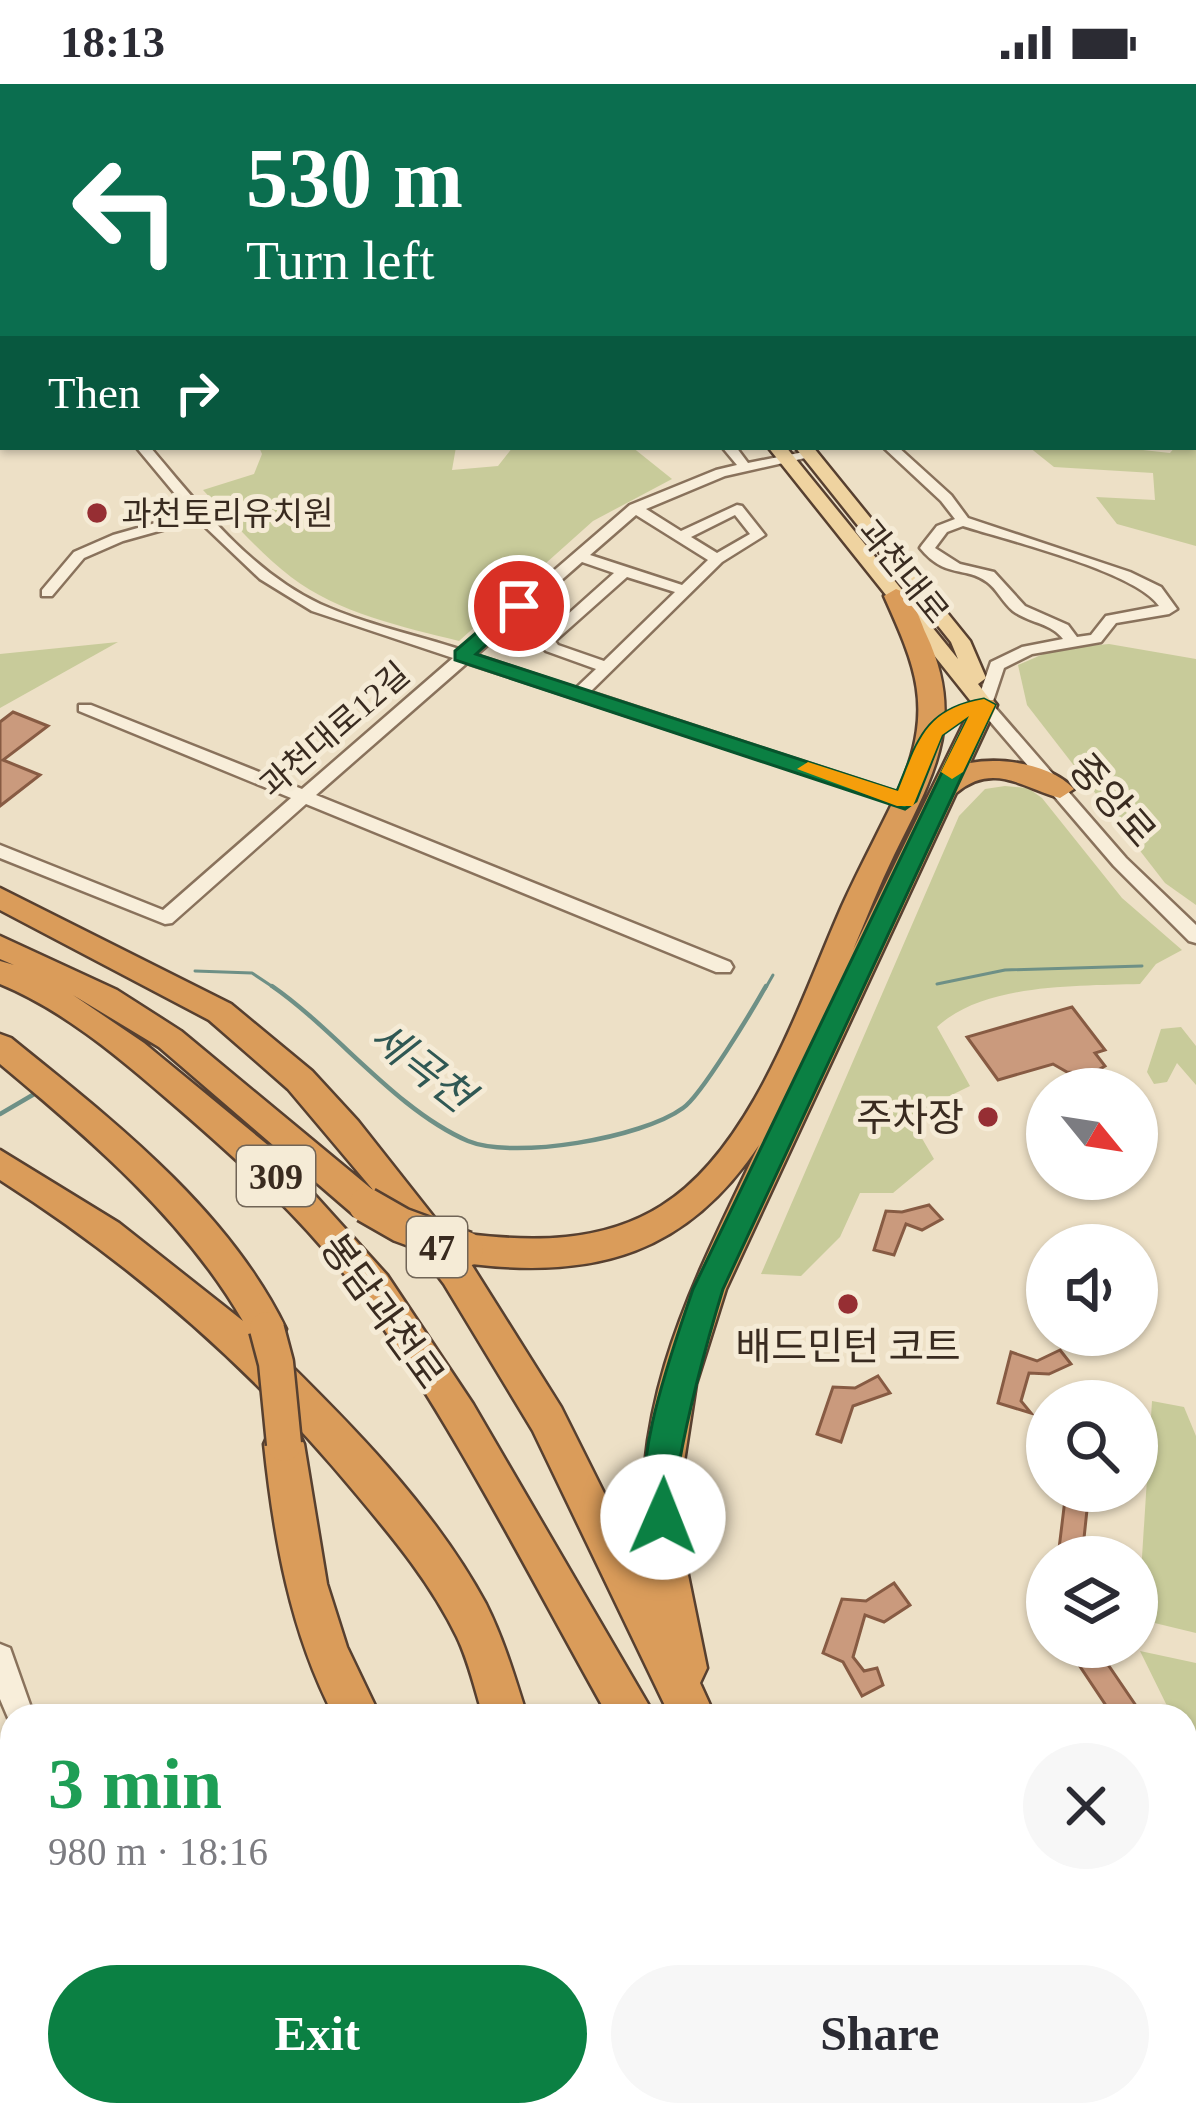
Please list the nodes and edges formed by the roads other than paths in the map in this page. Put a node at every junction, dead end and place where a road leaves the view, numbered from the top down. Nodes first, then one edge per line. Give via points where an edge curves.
1 (146, 450) edge
2 (733, 450) edge
3 (807, 450) edge
4 (893, 450) edge
5 (781, 452) edge
6 (751, 465) junction
7 (635, 508) junction
8 (199, 514) junction
9 (964, 521) junction
10 (682, 536) junction
11 (577, 556) junction
12 (717, 559) junction
13 (625, 572) junction
14 (683, 590) junction
15 (47, 593) dead end
16 (896, 596) junction
17 (935, 640) junction
18 (961, 641) junction
19 (1073, 642) junction
20 (462, 656) junction
21 (606, 667) junction
22 (580, 693) junction
23 (984, 705) junction
24 (85, 708) dead end
25 (932, 731) junction
26 (945, 788) junction
27 (1060, 789) junction
28 (306, 794) junction
29 (905, 801) junction
30 (0, 850) edge
31 (10, 905) edge
32 (1196, 936) edge
33 (0, 946) edge
34 (723, 967) dead end
35 (0, 972) edge
36 (0, 1046) edge
37 (0, 1163) edge
38 (0, 1658) edge
39 (16, 1704) edge
40 (353, 1704) edge
41 (501, 1704) edge
42 (626, 1704) edge
43 (688, 1704) edge
44 (691, 1704) edge

1 - 8 street
2 - 6 street
3 - 5 street, 과천대로12길
3 - 18 main road, 과천대로
4 - 9 street
5 - 6 street, 과천대로12길
5 - 16 main road, 과천대로
6 - 7 street, 과천대로12길
7 - 10 street
7 - 11 street, 과천대로12길
8 - 15 street via 79,555
8 - 20 street via 284,591
9 - 19 street via 933,537 927,548 934,558 989,574 1020,609 1063,628
9 - 19 street via 1125,575 1156,590 1168,610 1111,619 1096,639
10 - 12 street
10 - 12 street via 737,508 758,535
11 - 13 street
11 - 20 street, 과천대로12길
12 - 14 street
13 - 14 street
13 - 21 street via 546,641
14 - 21 street
16 - 17 main road, 과천대로
16 - 25 highway via 931,666
17 - 18 main road
17 - 23 main road, 과천대로
18 - 23 main road, 과천대로
19 - 23 street via 997,665
20 - 22 street
20 - 28 street, 과천대로12길
21 - 22 street
22 - 29 street
23 - 25 highway
23 - 26 highway, 47
23 - 27 street, 중앙로
24 - 28 street
25 - 29 highway
26 - 27 highway via 957,776 1011,768
26 - 44 highway, 47 via 708,1289 677,1384 661,1478 671,1611
27 - 32 street, 중앙로
28 - 30 street, 과천대로12길 via 165,918
28 - 34 street
29 - 33 highway, bridge via 761,1111 727,1166 699,1197 594,1250 466,1249 400,1225 170,1039
31 - 43 highway, 47 via 220,1012 346,1130 457,1273 547,1419
35 - 42 highway, 봉담과천로 / 309 via 40,988 133,1051 262,1161 374,1286
36 - 40 highway, bridge via 76,1108 248,1292 276,1363 292,1530 314,1616
37 - 41 highway via 153,1265 304,1403 448,1579 474,1624
38 - 39 street

